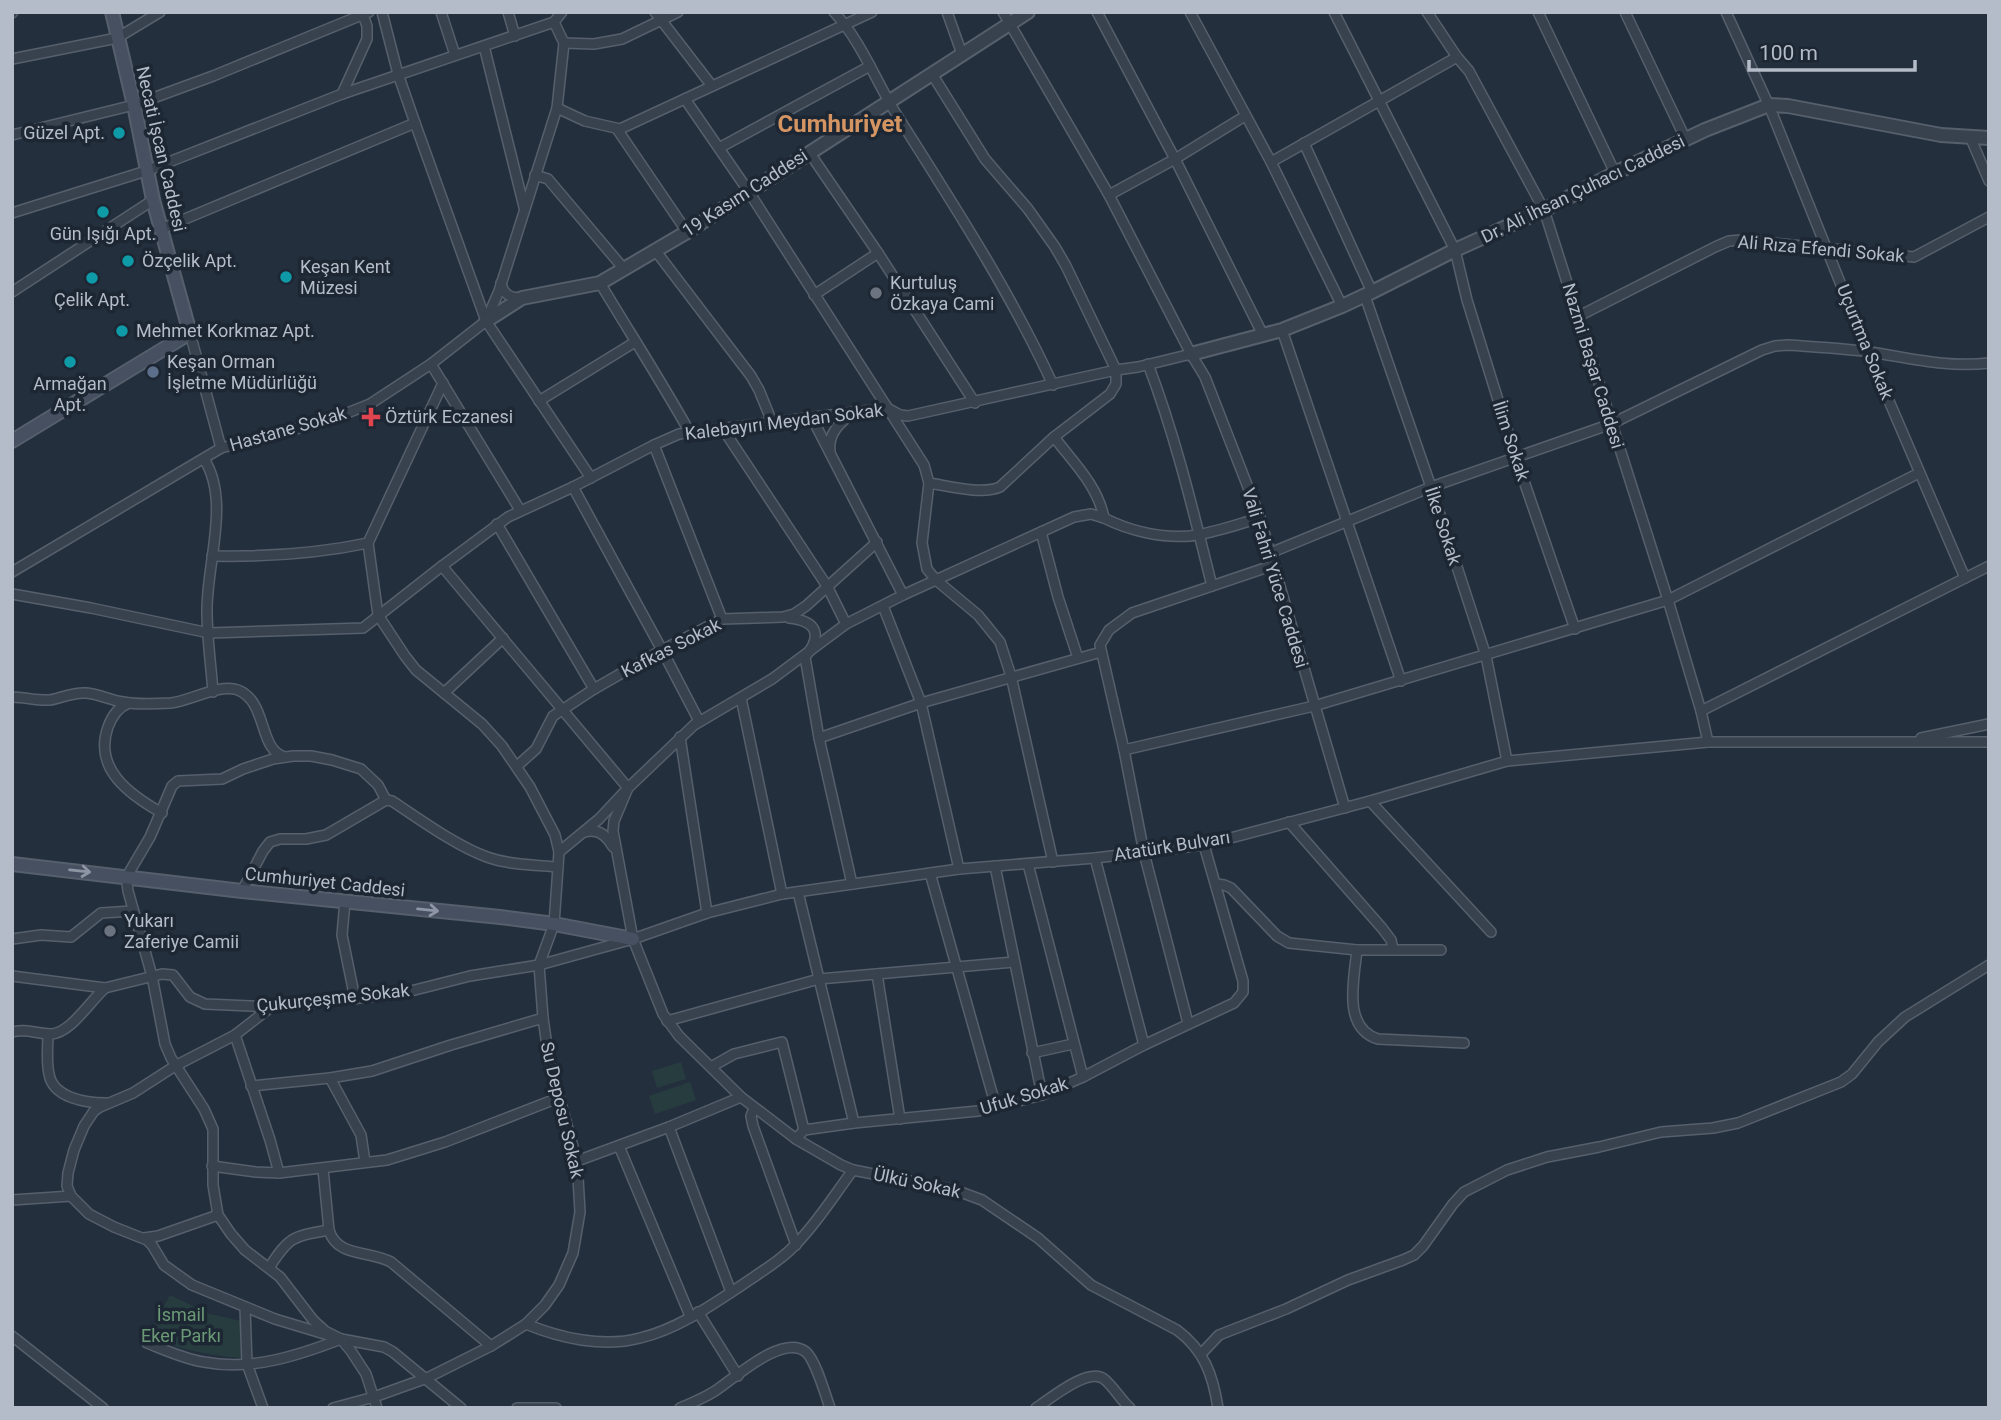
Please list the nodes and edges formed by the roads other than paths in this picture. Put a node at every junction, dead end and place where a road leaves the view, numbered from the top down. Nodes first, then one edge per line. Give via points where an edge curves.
1 (112, 12) edge
2 (160, 12) edge
3 (382, 12) edge
4 (441, 12) edge
5 (508, 12) edge
6 (562, 12) edge
7 (678, 12) edge
8 (834, 12) edge
9 (872, 12) edge
10 (947, 12) edge
11 (1028, 12) edge
12 (1097, 12) edge
13 (1190, 12) edge
14 (1334, 12) edge
15 (1427, 12) edge
16 (1538, 12) edge
17 (1625, 12) edge
18 (366, 14) edge
19 (1730, 14) edge
20 (658, 16) edge
21 (1006, 18) edge
22 (554, 22) junction
23 (845, 24) junction
24 (515, 36) junction
25 (117, 38) junction
26 (564, 43) junction
27 (484, 46) junction
28 (962, 54) junction
29 (455, 55) junction
30 (1457, 57) junction
31 (12, 59) edge
32 (870, 66) junction
33 (398, 74) junction
34 (932, 74) junction
35 (712, 86) junction
36 (342, 94) junction
37 (685, 99) junction
38 (888, 101) junction
39 (1380, 101) junction
40 (134, 105) junction
41 (1769, 105) junction
42 (557, 108) junction
43 (1245, 116) junction
44 (415, 123) junction
45 (617, 130) junction
46 (12, 135) edge
47 (1989, 138) edge
48 (1970, 139) junction
49 (1686, 140) junction
50 (1304, 143) junction
51 (719, 148) junction
52 (809, 152) junction
53 (1175, 159) junction
54 (1271, 162) junction
55 (146, 171) junction
56 (1615, 173) junction
57 (535, 175) junction
58 (1989, 181) edge
59 (749, 192) junction
60 (1110, 195) junction
61 (153, 200) junction
62 (525, 209) junction
63 (1544, 211) junction
64 (12, 213) edge
65 (1989, 216) edge
66 (161, 229) junction
67 (687, 232) junction
68 (1828, 249) junction
69 (655, 250) junction
70 (1455, 250) junction
71 (878, 253) junction
72 (624, 269) junction
73 (600, 283) junction
74 (501, 284) junction
75 (12, 292) edge
76 (1369, 294) junction
77 (814, 295) junction
78 (522, 298) junction
79 (1342, 306) junction
80 (1577, 317) junction
81 (486, 321) junction
82 (1282, 330) junction
83 (1263, 335) junction
84 (191, 336) junction
85 (635, 342) junction
86 (1868, 352) junction
87 (1191, 354) junction
88 (1989, 363) edge
89 (431, 364) junction
90 (1148, 364) junction
91 (1116, 370) junction
92 (443, 383) junction
93 (1053, 385) junction
94 (539, 401) junction
95 (975, 403) junction
96 (887, 408) junction
97 (857, 412) junction
98 (812, 418) junction
99 (772, 422) junction
100 (1611, 424) junction
101 (723, 429) junction
102 (689, 432) junction
103 (1054, 437) junction
104 (12, 441) edge
105 (654, 445) junction
106 (220, 448) junction
107 (12, 450) edge
108 (830, 452) junction
109 (204, 458) junction
110 (1516, 458) junction
111 (1919, 472) junction
112 (591, 478) junction
113 (929, 483) junction
114 (573, 487) junction
115 (1431, 487) junction
116 (520, 510) junction
117 (1104, 518) junction
118 (1260, 518) junction
119 (1347, 521) junction
120 (497, 524) junction
121 (1041, 532) junction
122 (1199, 534) junction
123 (877, 542) junction
124 (368, 543) junction
125 (1270, 553) junction
126 (212, 556) junction
127 (1274, 565) junction
128 (442, 566) junction
129 (1989, 566) edge
130 (12, 572) edge
131 (1965, 578) junction
132 (936, 580) junction
133 (827, 586) junction
134 (1212, 586) junction
135 (12, 594) edge
136 (903, 595) junction
137 (1668, 600) junction
138 (883, 606) junction
139 (378, 615) junction
140 (783, 617) junction
141 (722, 619) junction
142 (846, 624) junction
143 (1575, 629) junction
144 (814, 630) junction
145 (209, 633) junction
146 (503, 638) junction
147 (827, 639) junction
148 (662, 650) junction
149 (1101, 652) junction
150 (1486, 656) junction
151 (805, 657) junction
152 (1078, 658) junction
153 (1012, 676) junction
154 (1401, 681) junction
155 (594, 689) junction
156 (213, 692) junction
157 (444, 694) junction
158 (12, 697) edge
159 (741, 698) junction
160 (112, 699) junction
161 (130, 703) junction
162 (921, 703) junction
163 (1314, 706) junction
164 (562, 710) junction
165 (1701, 711) junction
166 (116, 712) junction
167 (699, 721) junction
168 (1989, 724) edge
169 (680, 737) junction
170 (818, 738) junction
171 (1708, 742) junction
172 (1902, 742) junction
173 (1989, 742) edge
174 (1124, 750) junction
175 (285, 757) junction
176 (1507, 761) junction
177 (517, 766) junction
178 (628, 788) junction
179 (386, 800) junction
180 (1370, 801) junction
181 (1345, 807) junction
182 (162, 813) junction
183 (1289, 822) junction
184 (584, 833) junction
185 (1204, 845) junction
186 (616, 851) junction
187 (558, 852) junction
188 (1143, 853) junction
189 (1095, 858) junction
190 (1053, 862) junction
191 (12, 864) edge
192 (1028, 864) junction
193 (995, 866) junction
194 (558, 867) junction
195 (959, 869) junction
196 (930, 873) junction
197 (128, 877) junction
198 (852, 884) junction
199 (1216, 884) junction
200 (242, 891) junction
201 (798, 892) junction
202 (782, 894) junction
203 (345, 901) junction
204 (134, 911) junction
205 (707, 913) junction
206 (554, 925) junction
207 (1491, 932) dead end
208 (12, 939) edge
209 (633, 939) junction
210 (1393, 949) junction
211 (1357, 950) junction
212 (1441, 950) dead end
213 (1014, 962) junction
214 (539, 965) junction
215 (1989, 965) edge
216 (956, 968) junction
217 (877, 974) junction
218 (12, 976) edge
219 (152, 976) junction
220 (819, 979) junction
221 (105, 988) junction
222 (355, 999) junction
223 (271, 1007) junction
224 (543, 1018) junction
225 (667, 1021) junction
226 (1188, 1023) junction
227 (12, 1032) edge
228 (48, 1034) junction
229 (235, 1035) junction
230 (1464, 1043) dead end
231 (1073, 1044) junction
232 (1144, 1045) junction
233 (1032, 1053) junction
234 (175, 1066) junction
235 (711, 1067) junction
236 (1083, 1077) junction
237 (330, 1078) junction
238 (251, 1086) junction
239 (1042, 1095) junction
240 (741, 1097) junction
241 (558, 1098) junction
242 (78, 1100) junction
243 (108, 1104) junction
244 (996, 1107) junction
245 (754, 1108) junction
246 (900, 1119) junction
247 (87, 1121) junction
248 (854, 1122) junction
249 (669, 1127) junction
250 (804, 1130) junction
251 (796, 1139) junction
252 (619, 1146) junction
253 (577, 1161) junction
254 (365, 1162) junction
255 (212, 1166) junction
256 (323, 1168) junction
257 (853, 1170) junction
258 (279, 1173) junction
259 (71, 1196) junction
260 (12, 1199) edge
261 (218, 1215) junction
262 (329, 1230) junction
263 (158, 1236) junction
264 (144, 1238) junction
265 (796, 1245) junction
266 (154, 1248) junction
267 (269, 1268) junction
268 (731, 1292) junction
269 (244, 1307) junction
270 (694, 1314) junction
271 (526, 1324) junction
272 (12, 1336) edge
273 (341, 1339) junction
274 (147, 1343) dead end
275 (491, 1346) junction
276 (1201, 1354) junction
277 (247, 1364) junction
278 (737, 1376) junction
279 (427, 1378) junction
280 (374, 1397) junction
281 (101, 1407) edge
282 (263, 1408) edge
283 (333, 1408) edge
284 (377, 1408) edge
285 (461, 1408) edge
286 (517, 1408) edge
287 (556, 1408) edge
288 (680, 1408) edge
289 (830, 1408) edge
290 (1037, 1408) edge
291 (1130, 1408) edge
292 (1218, 1408) edge

1 - 25 main road, Necati İşcan Caddesi
2 - 25 street
3 - 33 street
4 - 29 street
5 - 24 street
6 - 22 street
7 - 20 street
8 - 23 street
9 - 23 street
10 - 28 street
11 - 21 street, 19 Kasım Caddesi
12 - 53 street
13 - 43 street
14 - 39 street, İlim Sokak
15 - 30 street, Nazmi Başar Caddesi
16 - 56 street
17 - 49 street
18 - 36 street via 367,39
18 - 40 street
19 - 41 street, Uçurtma Sokak
20 - 26 street via 622,39
20 - 35 street
21 - 28 street, 19 Kasım Caddesi
21 - 60 street, Vali Fahri Yüce Caddesi
22 - 24 street
22 - 26 street
23 - 32 street
23 - 35 street
24 - 27 street
25 - 31 street
25 - 40 main road, Necati İşcan Caddesi
26 - 42 street
27 - 29 street
27 - 62 street
28 - 34 street, 19 Kasım Caddesi
29 - 33 street
30 - 39 street
30 - 63 street, Nazmi Başar Caddesi via 1469,71
32 - 38 street
32 - 51 street
33 - 36 street
33 - 44 street
34 - 38 street, 19 Kasım Caddesi
34 - 91 street via 985,159 1055,247
35 - 37 street
36 - 55 street
37 - 45 street
37 - 51 street
38 - 52 street, 19 Kasım Caddesi
38 - 93 street via 1004,286
39 - 50 street
39 - 70 street, İlim Sokak
40 - 46 street
40 - 55 main road, Necati İşcan Caddesi
41 - 48 street, Dr. Ali İhsan Çuhacı Caddesi
41 - 49 street, Dr. Ali İhsan Çuhacı Caddesi
41 - 68 street, Uçurtma Sokak
42 - 45 street
42 - 57 street
43 - 53 street
43 - 54 street
44 - 66 street
44 - 81 street
45 - 67 street
47 - 48 street, Dr. Ali İhsan Çuhacı Caddesi
48 - 58 street
49 - 56 street, Dr. Ali İhsan Çuhacı Caddesi
50 - 54 street
50 - 76 street, İlke Sokak
51 - 59 street
52 - 59 street, 19 Kasım Caddesi
52 - 71 street
53 - 60 street
53 - 83 street
54 - 79 street
55 - 61 main road, Necati İşcan Caddesi
55 - 64 street
56 - 63 street, Dr. Ali İhsan Çuhacı Caddesi
57 - 62 street
57 - 72 street via 548,179
59 - 67 street, 19 Kasım Caddesi
59 - 77 street
60 - 87 street, Vali Fahri Yüce Caddesi
61 - 66 main road, Necati İşcan Caddesi
61 - 75 street
62 - 74 street
63 - 70 street, Dr. Ali İhsan Çuhacı Caddesi
63 - 80 street, Nazmi Başar Caddesi
65 - 68 street, Ali Rıza Efendi Sokak via 1914,257
66 - 84 main road, Necati İşcan Caddesi
67 - 69 street, 19 Kasım Caddesi
68 - 80 street, Ali Rıza Efendi Sokak via 1729,242
68 - 86 street, Uçurtma Sokak
69 - 72 street, 19 Kasım Caddesi
69 - 99 street via 751,376
70 - 76 street, Dr. Ali İhsan Çuhacı Caddesi
70 - 110 street, İlim Sokak
71 - 77 street
71 - 95 street
72 - 73 street, 19 Kasım Caddesi
73 - 78 street, 19 Kasım Caddesi
73 - 85 street
74 - 78 street via 507,294
74 - 81 street
76 - 79 street, Dr. Ali İhsan Çuhacı Caddesi
76 - 115 street, İlke Sokak
77 - 96 street
78 - 81 street, 19 Kasım Caddesi
79 - 82 street, Dr. Ali İhsan Çuhacı Caddesi
80 - 100 street, Nazmi Başar Caddesi
81 - 89 street, Hastane Sokak
81 - 94 street
82 - 83 street, Dr. Ali İhsan Çuhacı Caddesi
82 - 119 street
83 - 87 street, Dr. Ali İhsan Çuhacı Caddesi
84 - 104 main road
84 - 106 street
84 - 107 main road
85 - 94 street
85 - 102 street
86 - 88 street via 1931,364
86 - 100 street via 1775,346
86 - 111 street, Uçurtma Sokak
87 - 90 street, Kalebayırı Meydan Sokak
87 - 118 street, Vali Fahri Yüce Caddesi via 1205,377
89 - 92 street
89 - 106 street, Hastane Sokak via 351,412
90 - 91 street, Kalebayırı Meydan Sokak
90 - 122 street via 1178,451
91 - 93 street, Kalebayırı Meydan Sokak
91 - 103 street via 1110,394
92 - 116 street
92 - 124 street
93 - 95 street, Kalebayırı Meydan Sokak
94 - 112 street
95 - 96 street, Kalebayırı Meydan Sokak via 908,416
96 - 97 street, Kalebayırı Meydan Sokak
96 - 113 street via 925,465
97 - 98 street, Kalebayırı Meydan Sokak
97 - 108 street via 838,426
98 - 99 street, Kalebayırı Meydan Sokak
98 - 108 street
99 - 101 street, Kalebayırı Meydan Sokak
100 - 110 street
100 - 137 street, Nazmi Başar Caddesi
101 - 102 street, Kalebayırı Meydan Sokak
101 - 133 street
102 - 105 street, Kalebayırı Meydan Sokak
103 - 113 street via 994,490
103 - 117 street via 1095,491
105 - 112 street, Kalebayırı Meydan Sokak
105 - 141 street
106 - 109 street, Hastane Sokak
108 - 123 street
109 - 126 street via 215,491
109 - 130 street, Hastane Sokak
110 - 115 street
110 - 143 street, İlim Sokak
111 - 131 street, Uçurtma Sokak
111 - 137 street
112 - 114 street, Kalebayırı Meydan Sokak
113 - 132 street via 922,550 927,569
114 - 116 street, Kalebayırı Meydan Sokak
114 - 148 street
115 - 119 street
115 - 150 street, İlke Sokak
116 - 120 street, Kalebayırı Meydan Sokak
117 - 121 street via 1080,515
117 - 122 street via 1149,533
118 - 122 street
118 - 125 street, Vali Fahri Yüce Caddesi
119 - 125 street
119 - 154 street
120 - 128 street, Kalebayırı Meydan Sokak
120 - 155 street
121 - 132 street
121 - 152 street
122 - 134 street
123 - 133 street, Kafkas Sokak
123 - 136 street
124 - 126 street via 326,552
124 - 139 street
125 - 127 street, Vali Fahri Yüce Caddesi
126 - 145 street via 206,613
127 - 134 street
127 - 163 street, Vali Fahri Yüce Caddesi
128 - 139 street, Kalebayırı Meydan Sokak
128 - 146 street
129 - 131 street
131 - 165 street
132 - 136 street
132 - 153 street via 995,635
133 - 140 street, Kafkas Sokak via 799,611
133 - 142 street
133 - 144 street via 810,607
134 - 149 street via 1124,618 1104,636
135 - 145 street, Kalebayırı Meydan Sokak
136 - 138 street
137 - 143 street
137 - 165 street, Nazmi Başar Caddesi
138 - 142 street
138 - 162 street
139 - 145 street, Kalebayırı Meydan Sokak via 358,629
139 - 157 street, Su Deposu Sokak via 416,670
140 - 141 street, Kafkas Sokak
140 - 144 street via 803,620
141 - 148 street, Kafkas Sokak
142 - 147 street
143 - 150 street
144 - 147 street
144 - 151 street via 814,644
145 - 156 street
146 - 157 street
146 - 164 street
147 - 151 street
148 - 155 street, Kafkas Sokak
148 - 167 street
149 - 152 street
149 - 174 street
150 - 154 street
150 - 176 street, İlke Sokak
151 - 159 street
151 - 170 street
152 - 153 street
153 - 162 street
153 - 190 street
154 - 163 street
155 - 164 street, Kafkas Sokak
156 - 161 street via 172,703
156 - 175 street via 232,689 248,697 272,748
157 - 177 street, Su Deposu Sokak via 487,730
158 - 160 street via 47,700 79,693
159 - 167 street
159 - 202 street
160 - 161 street
160 - 166 street via 118,704
161 - 166 street
162 - 170 street
162 - 195 street
163 - 174 street
163 - 181 street, Vali Fahri Yüce Caddesi
164 - 177 street, Kafkas Sokak via 550,720 532,754
164 - 178 street
165 - 171 street, Nazmi Başar Caddesi
166 - 182 street via 104,743 108,761 129,792
167 - 169 street
168 - 172 street
169 - 178 street
169 - 205 street
170 - 198 street
171 - 172 street, Atatürk Bulvarı
171 - 176 street, Atatürk Bulvarı
172 - 173 street
174 - 188 street
175 - 179 street via 311,756 356,767 372,779
175 - 182 street via 222,779 175,782
176 - 180 street, Atatürk Bulvarı
177 - 187 street, Su Deposu Sokak via 552,828
178 - 184 street
178 - 186 street, Ülkü Sokak via 614,821
179 - 194 street via 485,857
179 - 200 street via 326,835 270,842
180 - 181 street, Atatürk Bulvarı
180 - 207 street
181 - 183 street, Atatürk Bulvarı
182 - 197 street
183 - 185 street, Atatürk Bulvarı
183 - 210 street via 1382,928
184 - 186 street via 603,834
184 - 187 street
185 - 188 street, Atatürk Bulvarı
185 - 199 street
186 - 209 street, Ülkü Sokak
187 - 194 street, Su Deposu Sokak
188 - 189 street, Atatürk Bulvarı
188 - 226 street
189 - 190 street, Atatürk Bulvarı
189 - 232 street
190 - 192 street, Atatürk Bulvarı
191 -> 197 main road, Cumhuriyet Caddesi
192 - 193 street, Atatürk Bulvarı
192 - 231 street
193 - 195 street, Atatürk Bulvarı
193 - 213 street
194 - 206 street, Su Deposu Sokak
195 - 196 street, Atatürk Bulvarı
196 - 198 street, Atatürk Bulvarı
196 - 216 street
197 - 200 main road, Cumhuriyet Caddesi
197 - 204 street
198 - 201 street, Atatürk Bulvarı
199 - 211 street via 1231,888 1284,941
199 - 226 street, Ufuk Sokak via 1244,981 1242,992 1230,1005
200 - 203 main road, Cumhuriyet Caddesi
201 - 202 street, Atatürk Bulvarı
201 - 220 street
202 - 205 street, Atatürk Bulvarı
203 -> 206 main road, Cumhuriyet Caddesi
203 - 222 street via 342,935
204 - 208 street via 101,913 71,937
204 - 219 street
205 - 209 street, Atatürk Bulvarı
206 - 209 main road, Cumhuriyet Caddesi
206 - 214 street, Su Deposu Sokak
209 - 214 street, Çukurçeşme Sokak
209 - 225 street, Ülkü Sokak
210 - 211 street
210 - 212 street
211 - 230 street via 1353,994 1357,1023 1365,1034 1378,1039
213 - 216 street
213 - 233 street
214 - 222 street, Çukurçeşme Sokak
214 - 224 street, Su Deposu Sokak
215 - 276 street via 1905,1017 1841,1082 1738,1123 1661,1132 1507,1170 1464,1192 1414,1255 1219,1335
216 - 217 street
216 - 244 street
217 - 220 street
217 - 246 street
218 - 221 street
219 - 221 street
219 - 223 street, Çukurçeşme Sokak via 173,975 190,997 201,1003
219 - 234 street via 165,1044
220 - 225 street
220 - 248 street
221 - 228 street via 68,1026
222 - 223 street, Çukurçeşme Sokak
223 - 229 street
224 - 237 street via 385,1068
224 - 241 street, Su Deposu Sokak
225 - 235 street, Ülkü Sokak
226 - 232 street, Ufuk Sokak
227 - 228 street
228 - 242 street via 49,1078 61,1092
229 - 234 street
229 - 238 street
231 - 233 street
231 - 236 street
232 - 236 street, Ufuk Sokak
233 - 239 street
234 - 243 street
234 - 255 street via 211,1124
235 - 240 street, Ülkü Sokak
235 - 250 street via 734,1054 782,1042
236 - 239 street, Ufuk Sokak
237 - 238 street
237 - 254 street via 361,1135
238 - 258 street
239 - 244 street, Ufuk Sokak
240 - 245 street, Ülkü Sokak
240 - 249 street
241 - 253 street, Su Deposu Sokak
241 - 254 street via 445,1142
242 - 243 street
242 - 247 street via 88,1109
243 - 247 street
244 - 246 street, Ufuk Sokak
245 - 251 street, Ülkü Sokak
245 - 265 street via 753,1126
246 - 248 street, Ufuk Sokak
247 - 259 street via 68,1172
248 - 250 street, Ufuk Sokak
249 - 252 street
249 - 268 street
250 - 251 street
251 - 257 street, Ülkü Sokak
252 - 253 street
252 - 270 street
253 - 271 street, Su Deposu Sokak via 580,1212 573,1253 559,1285
254 - 256 street
255 - 258 street
255 - 261 street
256 - 258 street
256 - 262 street
257 - 265 street
257 - 276 street, Ülkü Sokak via 955,1190 982,1200 1038,1238 1091,1284 1177,1331
259 - 260 street
259 - 264 street via 100,1220
261 - 263 street
261 - 267 street via 246,1250
262 - 267 street via 290,1240
262 - 275 street via 341,1247 380,1256 396,1265
263 - 264 street
263 - 266 street
264 - 266 street
265 - 268 street
266 - 269 street via 175,1274
267 - 273 street via 319,1326
268 - 270 street
269 - 273 street
269 - 277 street
270 - 271 street via 648,1336 619,1341 586,1340
270 - 278 street
271 - 275 street, Su Deposu Sokak
272 - 281 street
273 - 277 street via 282,1359
273 - 279 street via 388,1349
273 - 280 street via 366,1374
274 - 277 street via 202,1362
275 - 279 street, Su Deposu Sokak
276 - 292 street, Ülkü Sokak
277 - 282 street
278 - 288 street
278 - 289 street via 774,1352 797,1348 812,1361
279 - 280 street, Su Deposu Sokak
279 - 285 street
280 - 283 street, Su Deposu Sokak
280 - 284 street
286 - 287 street
290 - 291 street via 1074,1383 1096,1376 1104,1378

